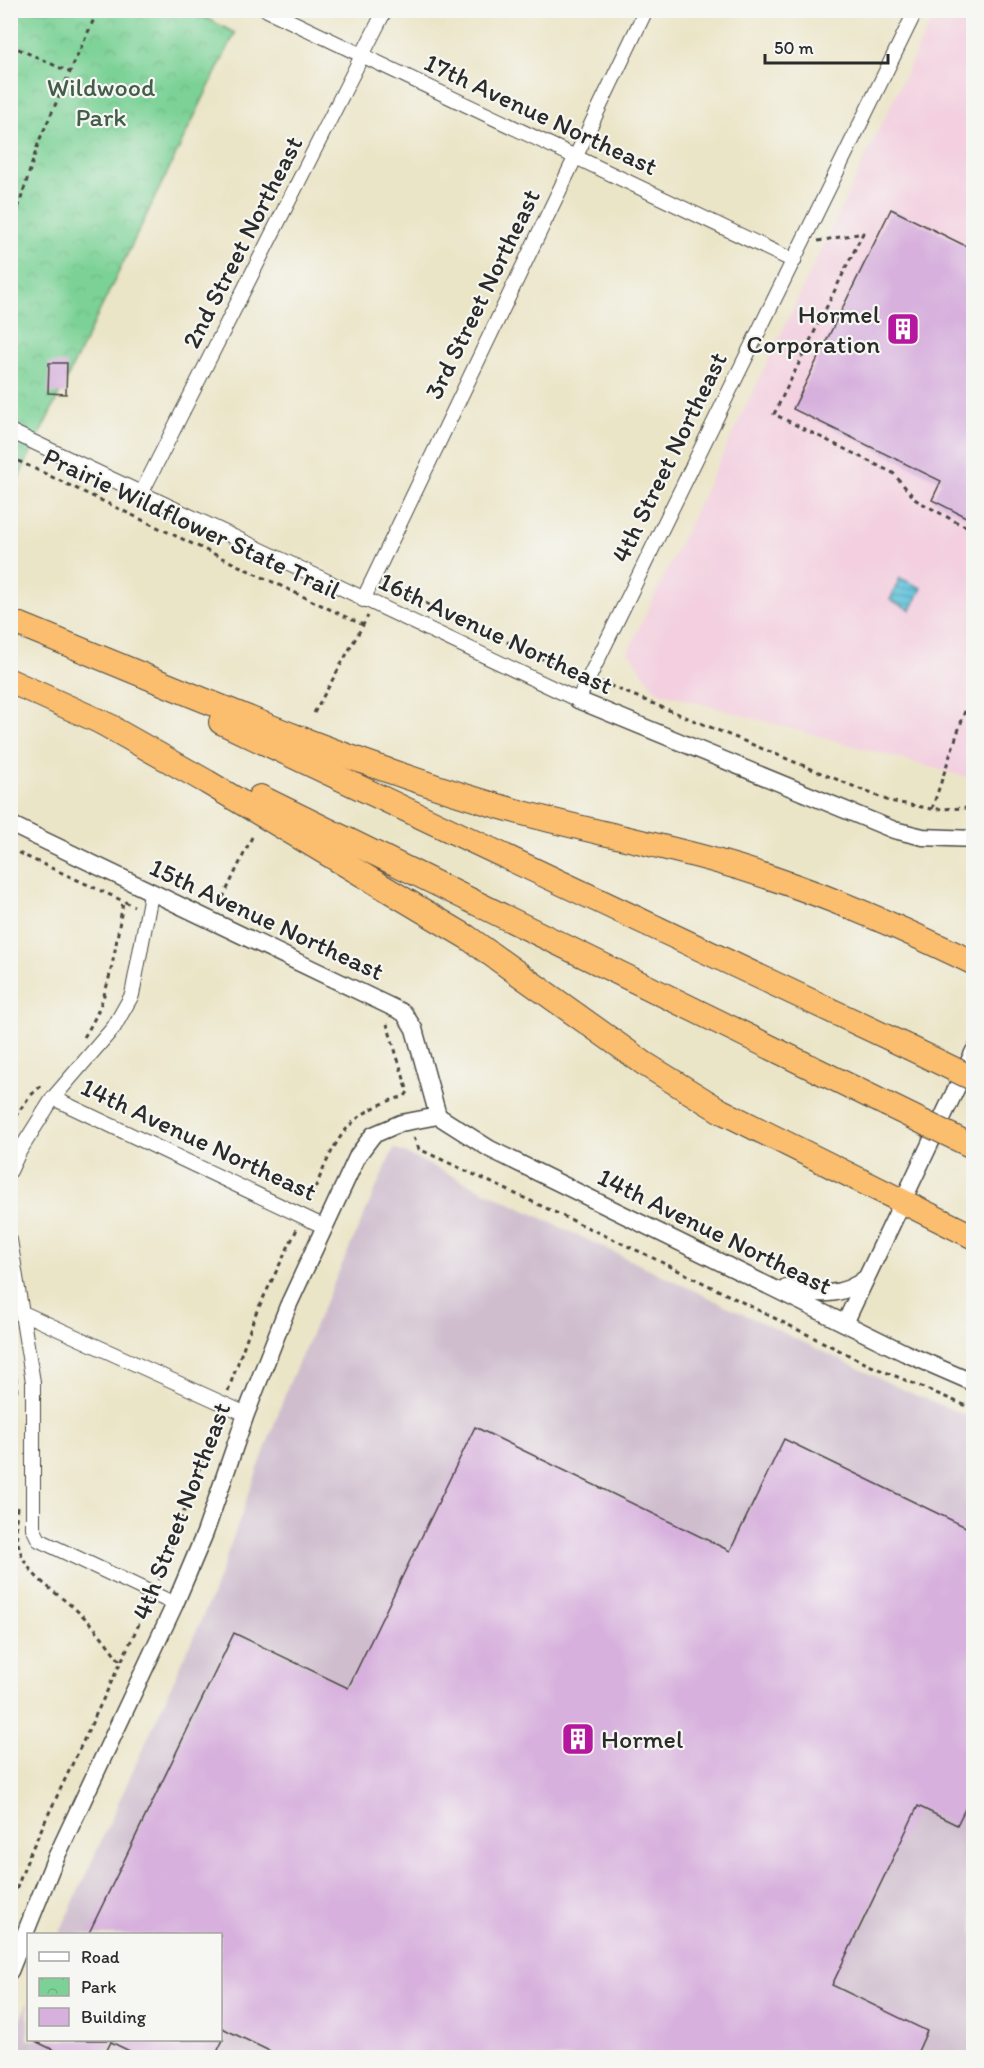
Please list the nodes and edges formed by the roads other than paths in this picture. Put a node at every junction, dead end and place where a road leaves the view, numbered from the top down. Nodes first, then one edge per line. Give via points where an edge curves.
1 (267, 10) edge
2 (386, 10) edge
3 (646, 10) edge
4 (916, 10) edge
5 (363, 56) junction
6 (575, 156) junction
7 (794, 261) junction
8 (10, 431) edge
9 (141, 494) junction
10 (369, 602) junction
11 (16, 622) edge
12 (10, 681) edge
13 (578, 700) junction
14 (99, 721) junction
15 (10, 824) edge
16 (974, 839) edge
17 (152, 894) junction
18 (974, 963) edge
19 (974, 1050) edge
20 (974, 1079) edge
21 (52, 1098) junction
22 (438, 1116) junction
23 (974, 1147) edge
24 (10, 1171) edge
25 (902, 1203) junction
26 (323, 1226) junction
27 (974, 1237) edge
28 (10, 1240) edge
29 (867, 1277) junction
30 (757, 1280) junction
31 (22, 1313) junction
32 (845, 1323) junction
33 (974, 1383) edge
34 (246, 1414) junction
35 (175, 1604) junction
36 (10, 1971) edge

1 - 5 street, 17th Avenue Northeast
2 - 5 street, 2nd Street Northeast
3 - 6 street, 3rd Street Northeast
4 - 7 street, 4th Street Northeast
5 - 6 street, 17th Avenue Northeast
5 - 9 street, 2nd Street Northeast
6 - 7 street, 17th Avenue Northeast
6 - 10 street, 3rd Street Northeast
7 - 13 street, 4th Street Northeast
8 - 9 street, 16th Avenue Northeast
9 - 10 street, 16th Avenue Northeast
10 - 13 street, 16th Avenue Northeast
11 - 18 highway via 366,762 492,804 714,860 809,890
11 - 20 highway, bridge
12 - 14 highway
13 - 16 street, 16th Avenue Northeast via 894,830 923,837
14 - 23 highway, bridge
14 - 25 highway via 467,937 645,1064 721,1111
15 - 17 street, 15th Avenue Northeast
17 - 21 street via 132,995 114,1027
17 - 22 street, 15th Avenue Northeast via 404,1013 414,1029
19 - 25 street
21 - 24 street
21 - 26 street, 14th Avenue Northeast
22 - 26 street, 4th Street Northeast via 401,1123 373,1136 358,1155
22 - 30 street, 14th Avenue Northeast via 490,1149
25 - 27 highway
25 - 29 street
26 - 34 street, 4th Street Northeast
28 - 31 street
29 - 30 street via 835,1294 818,1294
29 - 32 street
30 - 32 street, 14th Avenue Northeast
31 - 34 street
31 - 35 street via 33,1382 33,1528 39,1540
32 - 33 street, 14th Avenue Northeast
34 - 35 street, 4th Street Northeast via 215,1506
35 - 36 street, 4th Street Northeast via 53,1864

